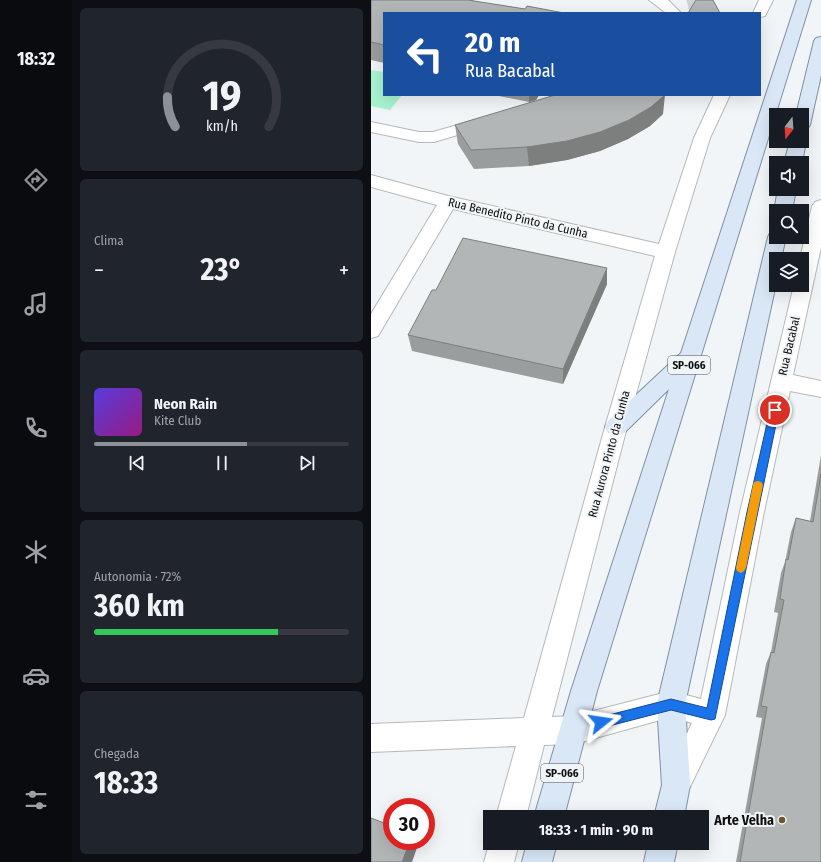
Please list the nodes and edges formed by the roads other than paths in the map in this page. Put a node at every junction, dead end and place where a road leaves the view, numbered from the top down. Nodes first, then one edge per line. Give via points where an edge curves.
1 (656, 0) edge
2 (766, 0) edge
3 (804, 0) edge
4 (688, 6) tunnel mouth
5 (673, 11) edge
6 (760, 12) edge
7 (821, 41) edge
8 (722, 96) edge
9 (806, 108) edge
10 (499, 117) edge
11 (371, 127) edge
12 (371, 181) edge
13 (449, 202) junction
14 (821, 206) edge
15 (775, 244) edge
16 (665, 252) junction
17 (371, 331) edge
18 (691, 356) junction
19 (781, 380) junction
20 (821, 390) edge
21 (616, 427) junction
22 (671, 704) junction
23 (711, 715) junction
24 (574, 730) junction
25 (523, 732) junction
26 (371, 738) edge
27 (676, 785) junction
28 (512, 810) edge
29 (551, 810) edge
30 (671, 810) edge
31 (502, 850) edge
32 (540, 850) edge
33 (662, 850) edge
34 (499, 862) edge
35 (537, 862) edge
36 (659, 862) edge

1 - 5 street
2 - 6 street
3 - 18 main road, SP-066
4 - 5 street
7 - 9 main road
8 - 16 street, Rua Aurora Pinto da Cunha via 702,138
10 - 11 street via 434,137 419,137
12 - 13 street, Rua Benedito Pinto da Cunha
13 - 16 street, Rua Benedito Pinto da Cunha
13 - 17 street
14 - 19 street, Rua Bacabal
15 - 22 main road
16 - 21 street, Rua Aurora Pinto da Cunha
18 - 21 main road
18 - 24 main road, SP-066 via 584,691
19 - 20 street
19 - 23 street, Rua Bacabal
21 - 25 street, Rua Aurora Pinto da Cunha
22 - 23 street
22 - 24 street
22 - 27 main road
23 - 27 street, Rua Bacabal
24 - 25 street
24 - 29 main road, SP-066
25 - 26 street
25 - 28 street, Rua Aurora Pinto da Cunha
27 - 30 main road
31 - 34 street
32 - 35 main road
33 - 36 main road

